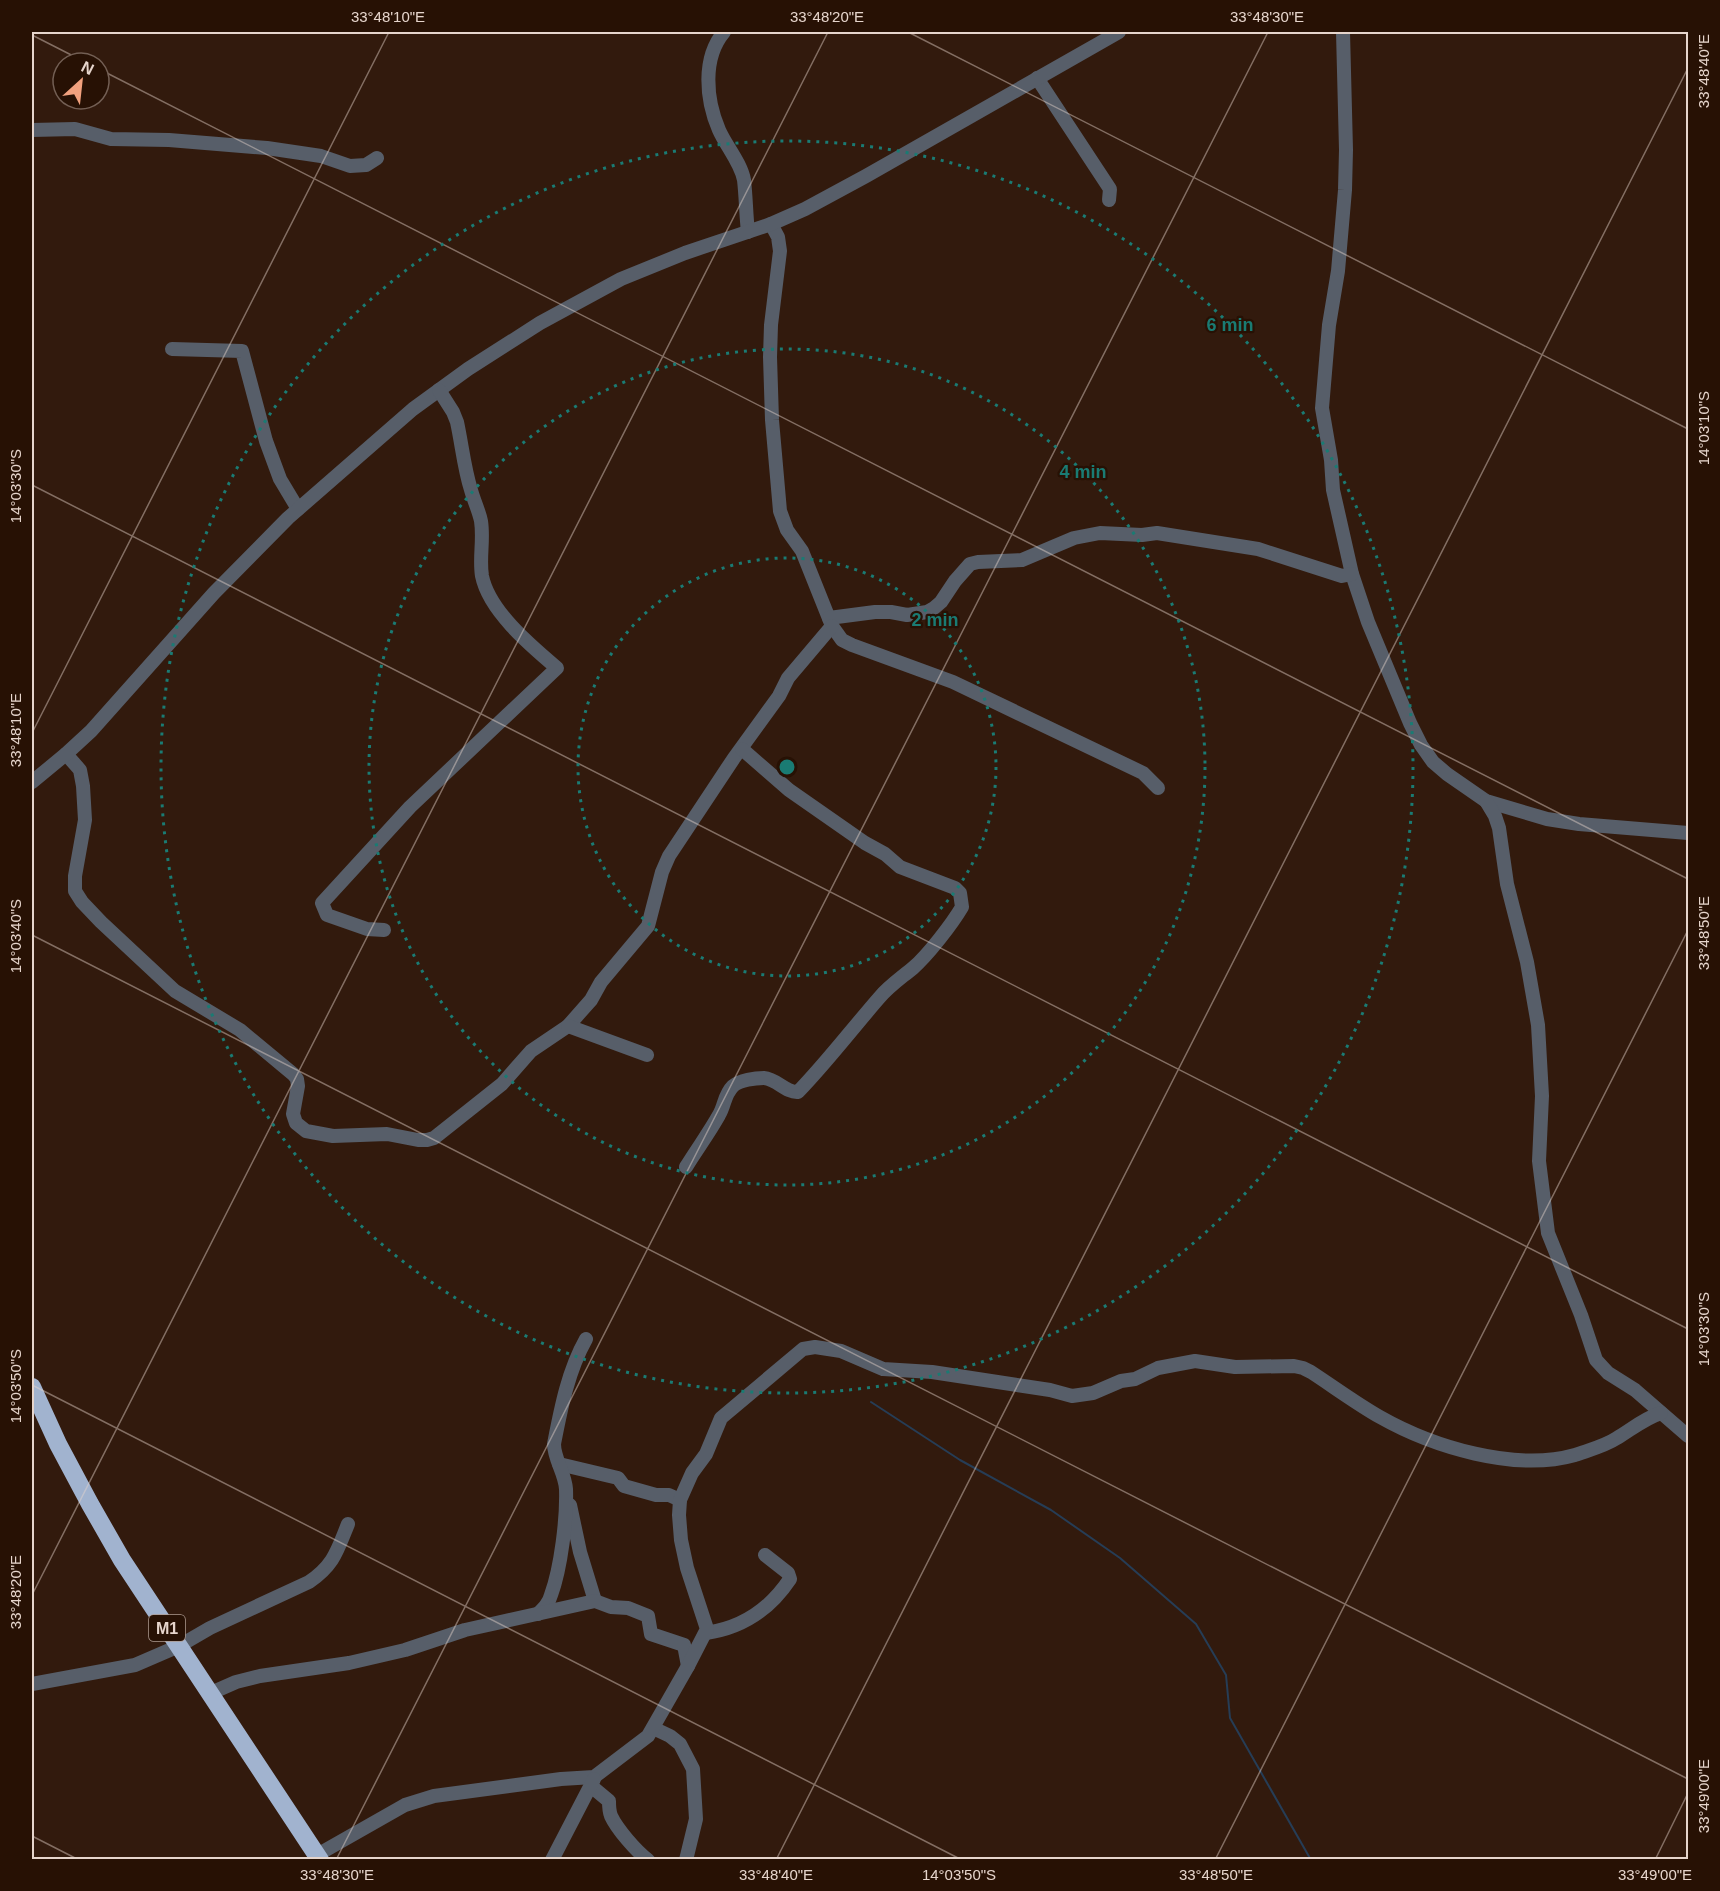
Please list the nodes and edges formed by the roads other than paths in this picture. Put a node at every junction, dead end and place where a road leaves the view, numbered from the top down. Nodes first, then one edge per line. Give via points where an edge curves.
1 (724, 32) edge
2 (1119, 32) edge
3 (1343, 32) edge
4 (1038, 78) junction
5 (32, 130) edge
6 (377, 158) dead end
7 (1109, 200) dead end
8 (771, 224) junction
9 (748, 232) junction
10 (172, 349) dead end
11 (439, 390) junction
12 (298, 509) junction
13 (1352, 574) junction
14 (831, 622) junction
15 (742, 749) junction
16 (66, 754) junction
17 (32, 782) edge
18 (1158, 788) dead end
19 (1486, 801) junction
20 (1689, 833) edge
21 (384, 930) dead end
22 (568, 1026) junction
23 (647, 1055) dead end
24 (686, 1167) dead end
25 (586, 1339) dead end
26 (32, 1387) edge
27 (1661, 1413) junction
28 (1689, 1436) edge
29 (559, 1464) junction
30 (566, 1487) junction
31 (680, 1500) junction
32 (348, 1524) dead end
33 (765, 1555) dead end
34 (595, 1602) junction
35 (538, 1614) junction
36 (706, 1633) junction
37 (179, 1646) junction
38 (688, 1666) junction
39 (32, 1684) edge
40 (211, 1693) junction
41 (653, 1728) junction
42 (593, 1782) junction
43 (318, 1858) edge
44 (642, 1858) edge
45 (552, 1860) edge
46 (686, 1860) edge

1 - 9 street via 710,62 709,93 717,123 744,180
2 - 4 street
3 - 13 street via 1345,190 1322,408 1333,490
4 - 7 street via 1110,189
4 - 8 street via 866,176
5 - 6 street via 75,129 111,139 267,148 321,156 350,166 366,165
8 - 9 street
8 - 14 street via 780,251 770,357 780,511 787,530 802,551
9 - 11 street via 621,279 519,335
10 - 12 street via 242,351 276,470
11 - 12 street
11 - 21 street via 457,422 480,519 484,584 513,627 557,668 410,807 322,903 327,915 367,929
12 - 16 street via 226,580 114,707
13 - 14 street via 1342,576 1267,551 1183,536 1100,533 1074,538 1022,560 970,564 941,602 927,612 875,612
13 - 19 street via 1368,622 1421,745 1433,762
14 - 15 street via 788,678
14 - 18 street via 842,640 953,682 1143,773
15 - 22 street via 669,856 648,926
15 - 24 street via 789,790 900,867 955,888 962,907 915,966 879,998 798,1092 766,1078 735,1085
16 - 17 street
16 - 22 street via 80,770 83,786 85,820 75,876 75,891 82,902 175,991 240,1030 297,1079 293,1114 296,1123 306,1131 333,1136 387,1134 418,1140 434,1138 502,1084 538,1045
19 - 20 street via 1558,821
19 - 27 street via 1499,828 1536,1016 1542,1096 1539,1161 1548,1233 1596,1360
22 - 23 street
25 - 29 street via 561,1410 554,1444
26 - 37 highway, M1 via 90,1504
27 - 28 street
27 - 31 street via 1614,1440 1574,1455 1546,1460 1514,1459 1464,1451 1401,1428 1311,1372 1294,1366 1235,1367 1195,1361 1158,1368 1093,1394 1072,1396 932,1372 883,1369 841,1351 810,1347 721,1418
29 - 30 street
29 - 31 street via 618,1478 624,1486
30 - 34 street
30 - 35 street via 563,1543 551,1595
31 - 36 street via 685,1558
32 - 37 street via 324,1572
33 - 36 street via 788,1573 790,1579 780,1593 745,1621
34 - 35 street
34 - 38 street via 648,1616 651,1634 684,1645
35 - 40 street via 458,1631 405,1650 349,1663 260,1676
36 - 38 street
37 - 39 street via 135,1665
37 - 40 highway, M1
38 - 41 street
40 - 43 highway, M1
41 - 42 street
41 - 46 street via 680,1744 693,1769 696,1819
42 - 43 street via 529,1783 420,1799
42 - 44 street via 609,1802 615,1823
42 - 45 street

